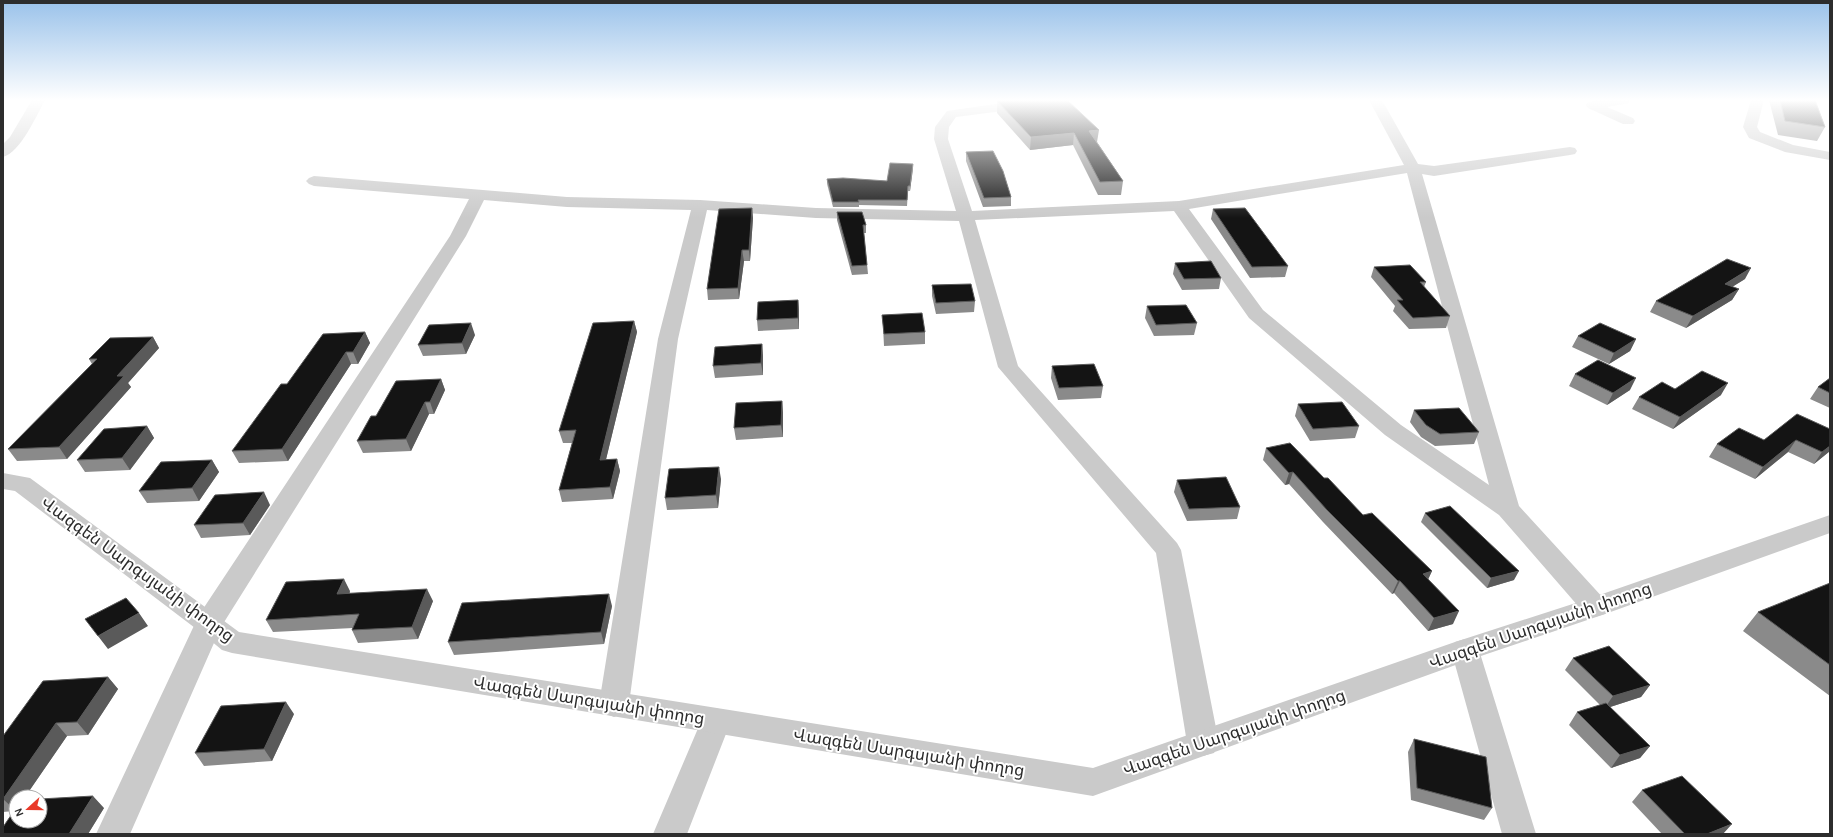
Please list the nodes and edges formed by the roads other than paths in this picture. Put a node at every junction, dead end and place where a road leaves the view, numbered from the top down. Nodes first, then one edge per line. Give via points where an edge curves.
1 (16, 139) edge
2 (941, 139) edge
3 (1397, 139) edge
4 (1764, 139) edge
5 (1570, 151) dead end
6 (3, 153) edge
7 (1830, 156) edge
8 (1413, 168) junction
9 (314, 181) dead end
10 (479, 195) junction
11 (700, 206) junction
12 (1179, 206) junction
13 (966, 216) junction
14 (3, 481) edge
15 (1508, 509) junction
16 (1830, 524) edge
17 (1595, 607) junction
18 (209, 622) junction
19 (1465, 650) junction
20 (614, 704) junction
21 (716, 720) junction
22 (1203, 743) junction
23 (113, 834) edge
24 (670, 834) edge
25 (1519, 834) edge

1 - 6 street
2 - 13 street
3 - 8 street
4 - 7 street via 1790,149
5 - 8 street via 1434,171
8 - 12 street
8 - 15 street
9 - 10 street
10 - 11 street via 567,202
10 - 18 street via 454,243
11 - 13 street via 816,213
11 - 20 street via 668,339
12 - 13 street
12 - 15 street via 1256,314 1393,430
13 - 22 street via 1008,367 1168,550
14 - 18 street, Վազգեն Սարգսյանի փողոց via 22,484
15 - 17 street
16 - 17 street, Վազգեն Սարգսյանի փողոց
17 - 19 street, Վազգեն Սարգսյանի փողոց
18 - 20 street, Վազգեն Սարգսյանի փողոց via 232,642
18 - 23 street
19 - 22 street, Վազգեն Սարգսյանի փողոց
19 - 25 street
20 - 21 street, Վազգեն Սարգսյանի փողոց
21 - 22 street, Վազգեն Սարգսյանի փողոց via 1093,782
21 - 24 street

